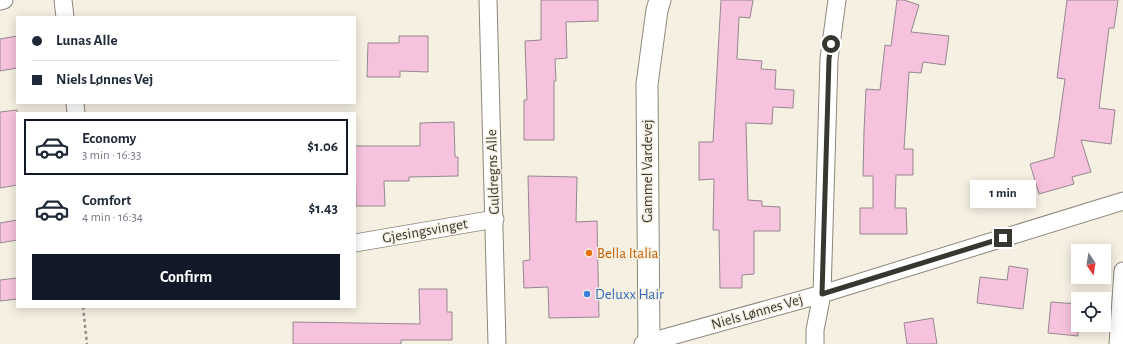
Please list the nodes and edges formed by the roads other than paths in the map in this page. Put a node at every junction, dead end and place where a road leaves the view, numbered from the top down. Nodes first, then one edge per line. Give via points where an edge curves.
1 (4, 0) edge
2 (63, 0) edge
3 (488, 0) edge
4 (660, 0) edge
5 (837, 0) edge
6 (0, 1) edge
7 (65, 16) edge
8 (1123, 201) edge
9 (495, 219) junction
10 (356, 243) edge
11 (1123, 271) edge
12 (822, 294) junction
13 (497, 344) edge
14 (647, 344) edge
15 (815, 344) edge
16 (1118, 344) edge

1 - 6 street
2 - 7 street
3 - 9 street, Guldregns Alle
4 - 14 street, Gammel Vardevej via 647,84
5 - 12 street via 829,59
8 - 12 street, Niels Lønnes Vej
9 - 10 street, Gjesingsvinget
9 - 13 street, Guldregns Alle
11 - 16 street
12 - 14 street, Niels Lønnes Vej
12 - 15 street

